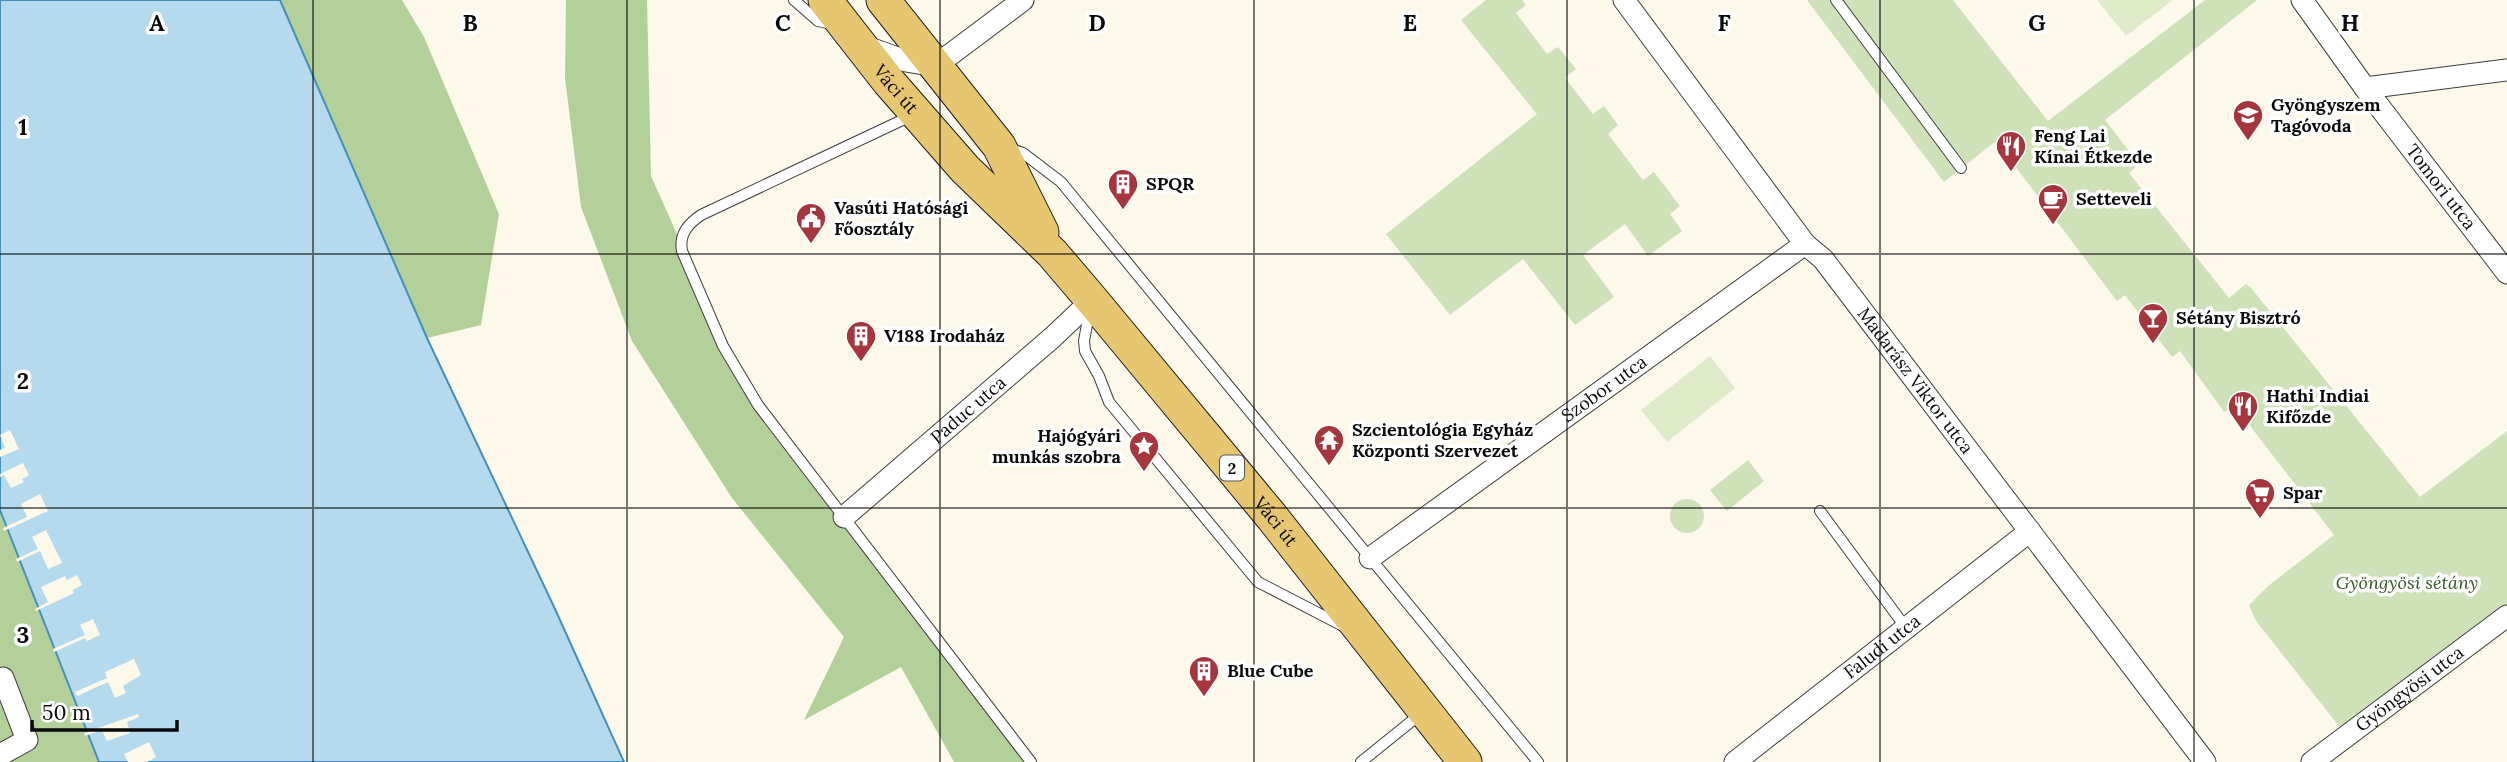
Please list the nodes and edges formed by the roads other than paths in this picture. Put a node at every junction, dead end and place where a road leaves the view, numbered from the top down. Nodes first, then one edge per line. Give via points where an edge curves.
1 (794, 0) edge
2 (825, 0) edge
3 (883, 0) edge
4 (1023, 0) edge
5 (1624, 0) edge
6 (1836, 0) edge
7 (2302, 0) edge
8 (852, 36) junction
9 (935, 66) junction
10 (2507, 71) edge
11 (2365, 88) junction
12 (917, 114) junction
13 (999, 146) junction
14 (1961, 168) dead end
15 (1804, 244) junction
16 (1052, 253) junction
17 (2507, 273) edge
18 (1092, 300) junction
19 (1820, 510) dead end
20 (844, 517) junction
21 (2030, 531) junction
22 (1370, 558) junction
23 (2507, 616) edge
24 (1906, 628) junction
25 (1369, 639) junction
26 (3, 678) dead end
27 (1425, 710) junction
28 (0, 755) edge
29 (1031, 762) edge
30 (1361, 762) edge
31 (1465, 762) edge
32 (1538, 762) edge
33 (1735, 762) edge
34 (2205, 762) edge
35 (2312, 762) edge

1 - 8 lane via 818,20
2 - 8 main road, Váci út / 2
3 - 9 main road, Váci út / 2
4 - 9 street
5 - 15 street, Madarász Viktor utca
6 - 14 lane
7 - 11 street, Tomori utca
8 - 9 street, Váci út via 906,61
8 - 12 main road, Váci út / 2
9 - 13 main road, Váci út / 2
10 - 11 street
11 - 17 street, Tomori utca
12 - 16 main road, Váci út / 2 via 965,170
12 - 20 lane via 701,215 688,225 681,243 685,261 744,384
13 - 16 main road, Váci út / 2
13 - 22 lane via 1023,153 1062,182
15 - 21 street, Madarász Viktor utca via 1823,259
15 - 22 street, Szobor utca
16 - 18 main road, Váci út / 2
18 - 20 street, Paduc utca
18 - 25 main road, Váci út / 2
18 - 25 lane via 1085,351 1109,402 1258,582
19 - 24 lane
20 - 29 lane
21 - 24 street, Faludi utca
21 - 34 street, Madarász Viktor utca
22 - 32 lane
23 - 35 street, Gyöngyösi utca
24 - 33 street, Faludi utca
25 - 27 main road, Váci út / 2
26 - 28 street via 27,740
27 - 30 lane
27 - 31 main road, Váci út / 2

